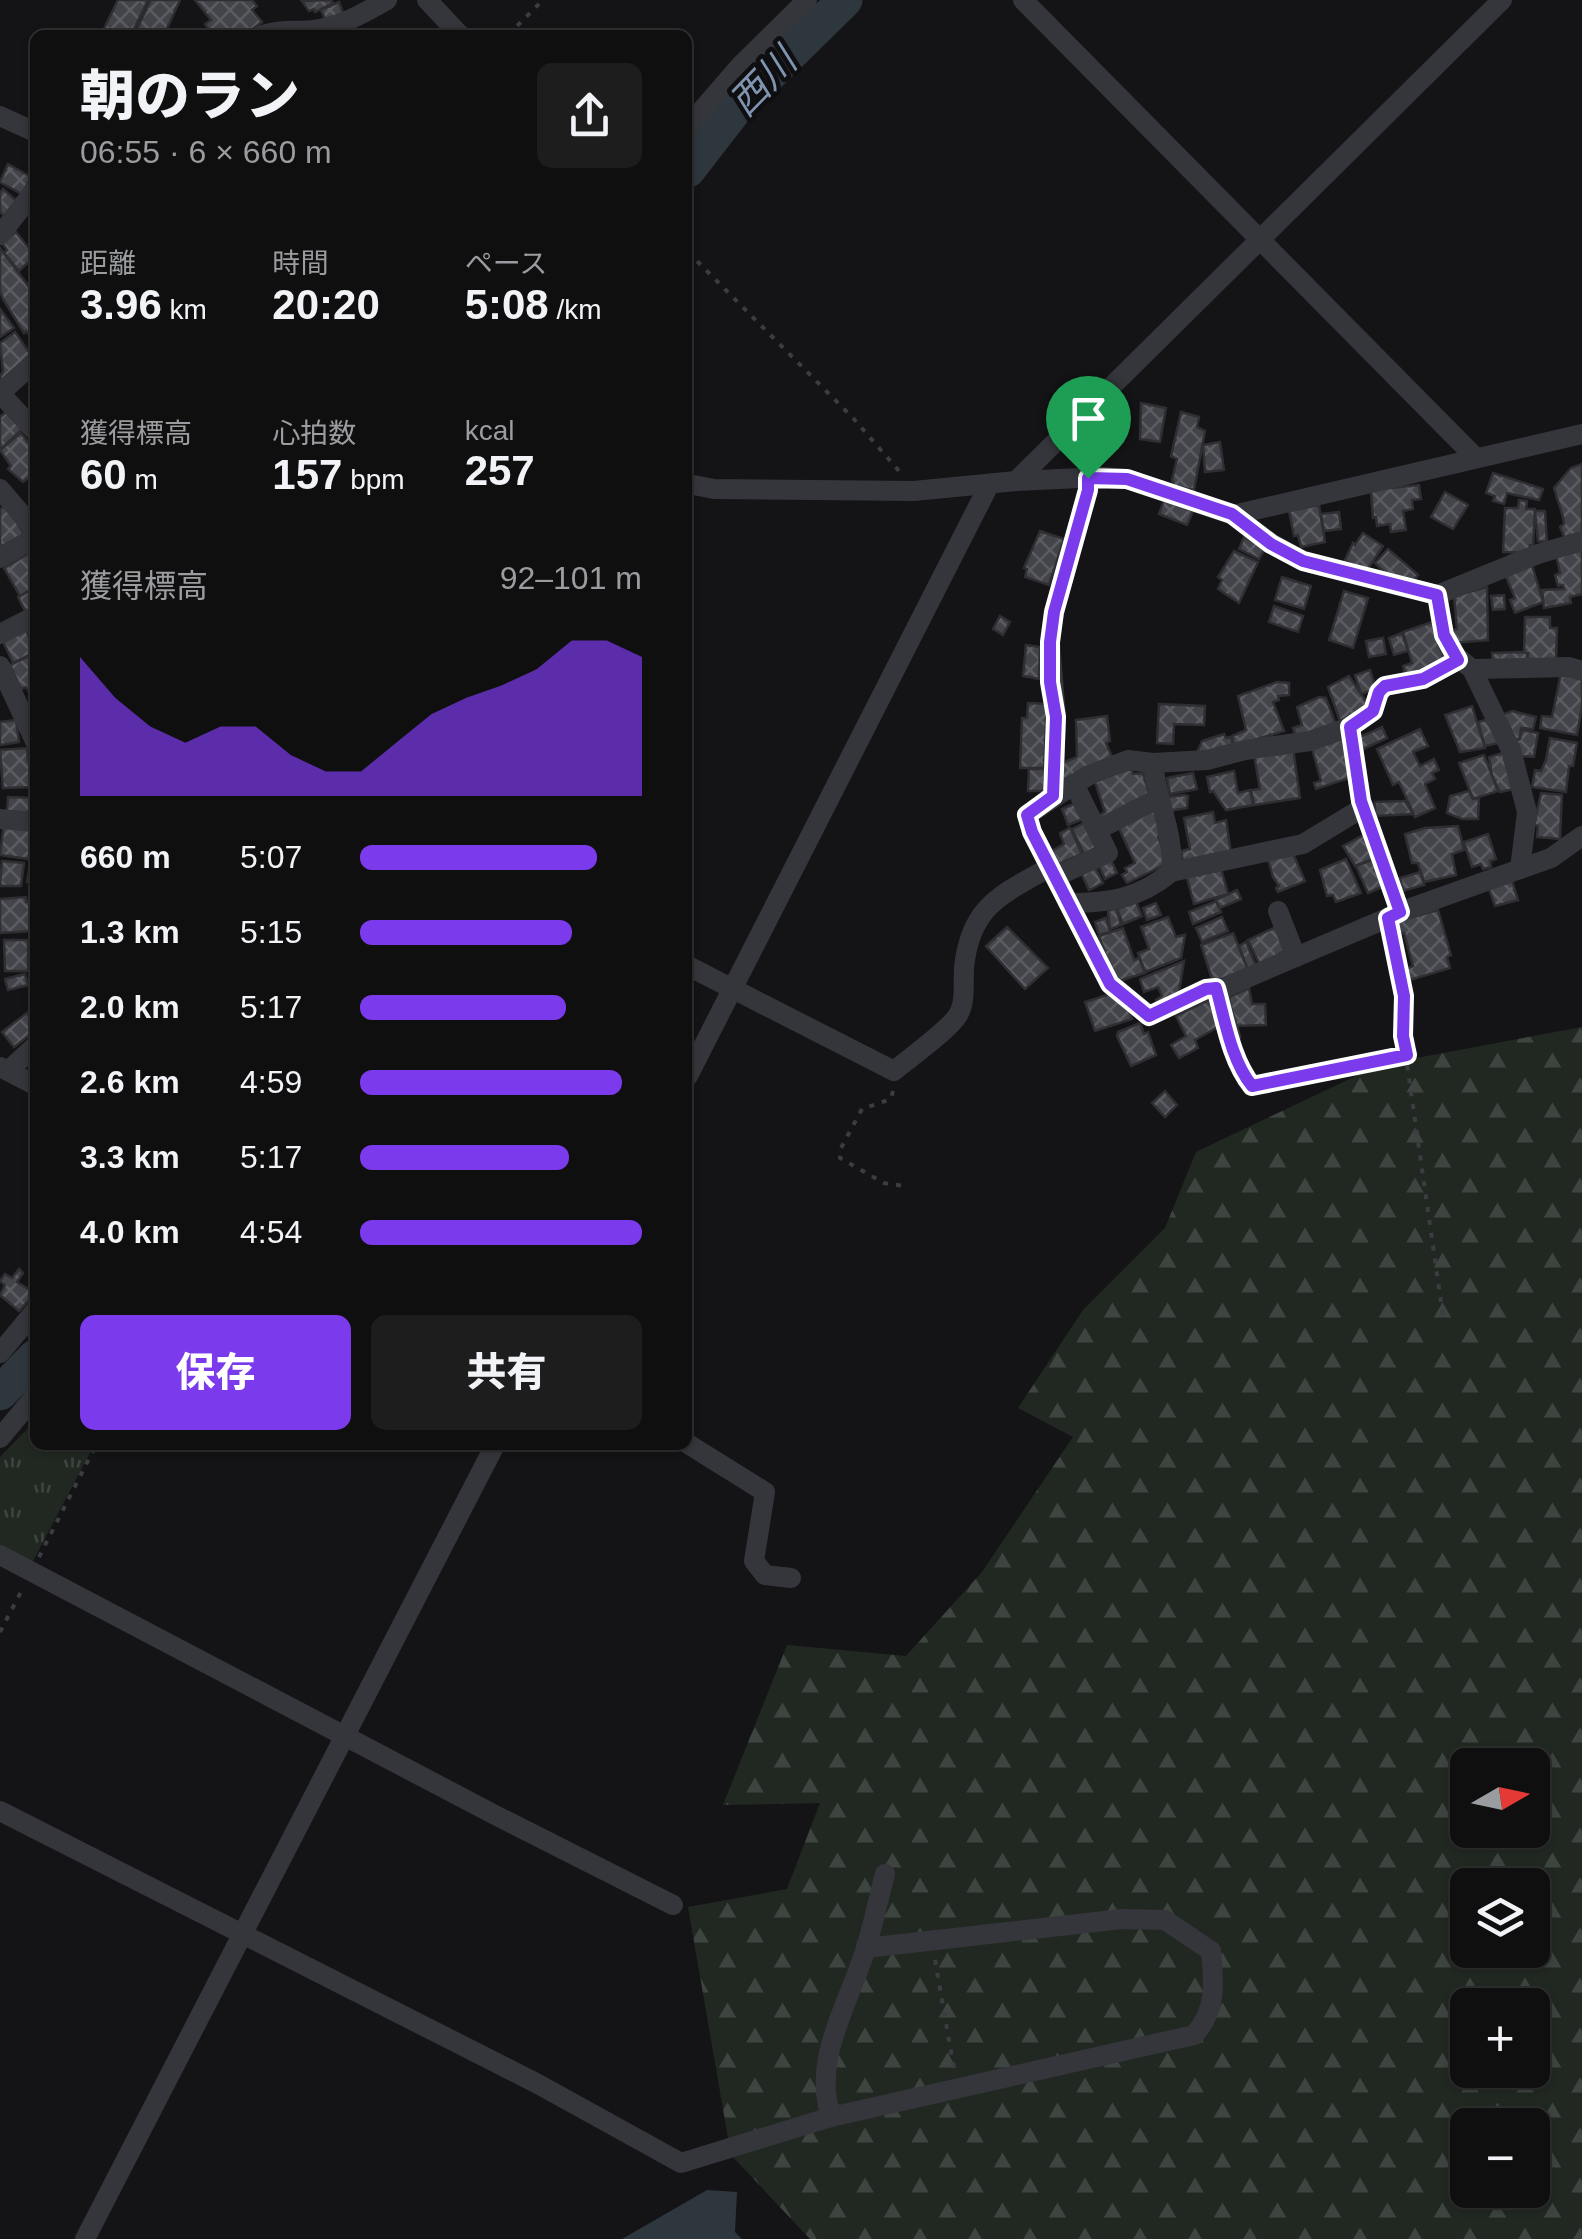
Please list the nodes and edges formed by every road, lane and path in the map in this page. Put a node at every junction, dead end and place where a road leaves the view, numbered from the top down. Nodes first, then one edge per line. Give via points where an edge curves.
1 (387, 0) edge
2 (428, 0) edge
3 (543, 0) edge
4 (807, 0) edge
5 (1023, 0) edge
6 (1502, 0) edge
7 (277, 30) edge
8 (315, 30) edge
9 (315, 30) edge
10 (455, 30) edge
11 (513, 30) edge
12 (0, 116) edge
13 (692, 121) edge
14 (30, 130) edge
15 (30, 196) edge
16 (0, 235) edge
17 (1259, 238) junction
18 (692, 256) edge
19 (30, 367) edge
20 (1, 396) edge
21 (1100, 398) junction
22 (30, 426) edge
23 (1582, 434) edge
24 (1474, 457) junction
25 (1088, 478) junction
26 (1016, 480) junction
27 (989, 484) junction
28 (692, 485) edge
29 (0, 489) edge
30 (914, 491) junction
31 (1232, 514) junction
32 (30, 528) edge
33 (30, 537) edge
34 (1582, 541) edge
35 (0, 558) edge
36 (1437, 595) junction
37 (30, 619) edge
38 (0, 634) edge
39 (1465, 664) junction
40 (0, 666) edge
41 (1582, 671) edge
42 (1350, 727) junction
43 (30, 730) edge
44 (1153, 764) junction
45 (1074, 784) junction
46 (1053, 796) junction
47 (1158, 798) junction
48 (1364, 807) junction
49 (0, 819) edge
50 (30, 822) edge
51 (1097, 830) junction
52 (1582, 836) edge
53 (1520, 869) junction
54 (1052, 872) junction
55 (1171, 872) junction
56 (1068, 904) junction
57 (1278, 911) dead end
58 (1394, 915) junction
59 (1296, 956) junction
60 (692, 968) edge
61 (1216, 988) junction
62 (731, 990) junction
63 (1230, 1037) joint
64 (30, 1050) edge
65 (1407, 1055) junction
66 (692, 1068) edge
67 (4, 1069) edge
68 (894, 1072) junction
69 (30, 1082) edge
70 (904, 1186) dead end
71 (30, 1316) edge
72 (1443, 1316) dead end
73 (0, 1353) edge
74 (30, 1402) edge
75 (0, 1438) edge
76 (692, 1446) edge
77 (93, 1450) edge
78 (491, 1450) edge
79 (0, 1556) edge
80 (31, 1571) junction
81 (791, 1578) dead end
82 (0, 1632) edge
83 (346, 1736) junction
84 (0, 1811) edge
85 (885, 1874) dead end
86 (673, 1905) dead end
87 (241, 1933) junction
88 (932, 1940) junction
89 (866, 1948) junction
90 (957, 2089) junction
91 (831, 2117) junction
92 (85, 2239) edge

1 - 8 street
2 - 10 street
3 - 11 path
4 - 13 street
5 - 17 street
6 - 17 street
7 - 9 street
12 - 14 street
15 - 16 street
17 - 21 street
17 - 24 street
18 - 30 path via 853,418
19 - 20 street
20 - 22 street
21 - 25 street
21 - 26 street
23 - 24 street
24 - 31 street
25 - 26 street
25 - 31 street via 1127,479
25 - 46 street via 1050,642
26 - 27 street
27 - 30 street
27 - 62 street
28 - 30 street
29 - 32 street
31 - 36 street via 1303,561
33 - 35 street
34 - 36 street
36 - 39 street via 1444,635
37 - 38 street
39 - 41 street
39 - 42 street via 1385,686 1373,711
39 - 53 street via 1511,750 1526,823
40 - 43 street
42 - 44 street via 1310,741
42 - 48 street
44 - 45 street via 1128,760
44 - 47 street
45 - 46 street
45 - 51 street
46 - 54 street via 1027,815
47 - 51 street
47 - 55 street
48 - 55 street via 1303,844
48 - 58 street
49 - 50 street
51 - 54 street via 1108,853
52 - 53 street
53 - 58 street
54 - 56 street
54 - 68 street via 1016,886 980,914 966,948 958,1016
55 - 56 street via 1115,902
56 - 61 street via 1110,984 1149,1016
57 - 59 street
58 - 59 street
58 - 65 path
59 - 61 street
60 - 62 street
61 - 63 street
62 - 66 street
62 - 68 street
63 - 65 path via 1252,1086
64 - 67 street
65 - 72 path
67 - 69 street
68 - 70 path via 890,1099 862,1110 840,1158 884,1183
71 - 73 street
74 - 75 street
76 - 81 street via 766,1492 754,1560 764,1575
77 - 80 path
78 - 83 street
79 - 80 street
80 - 82 path
80 - 83 street
83 - 86 street
83 - 87 street
84 - 87 street
85 - 89 street
87 - 91 street via 681,2163
87 - 92 street
88 - 89 street
88 - 90 path
88 - 90 street via 1122,1918 1166,1920 1210,1951 1214,1989 1208,2016 1194,2035
89 - 91 street via 826,2062
90 - 91 street

